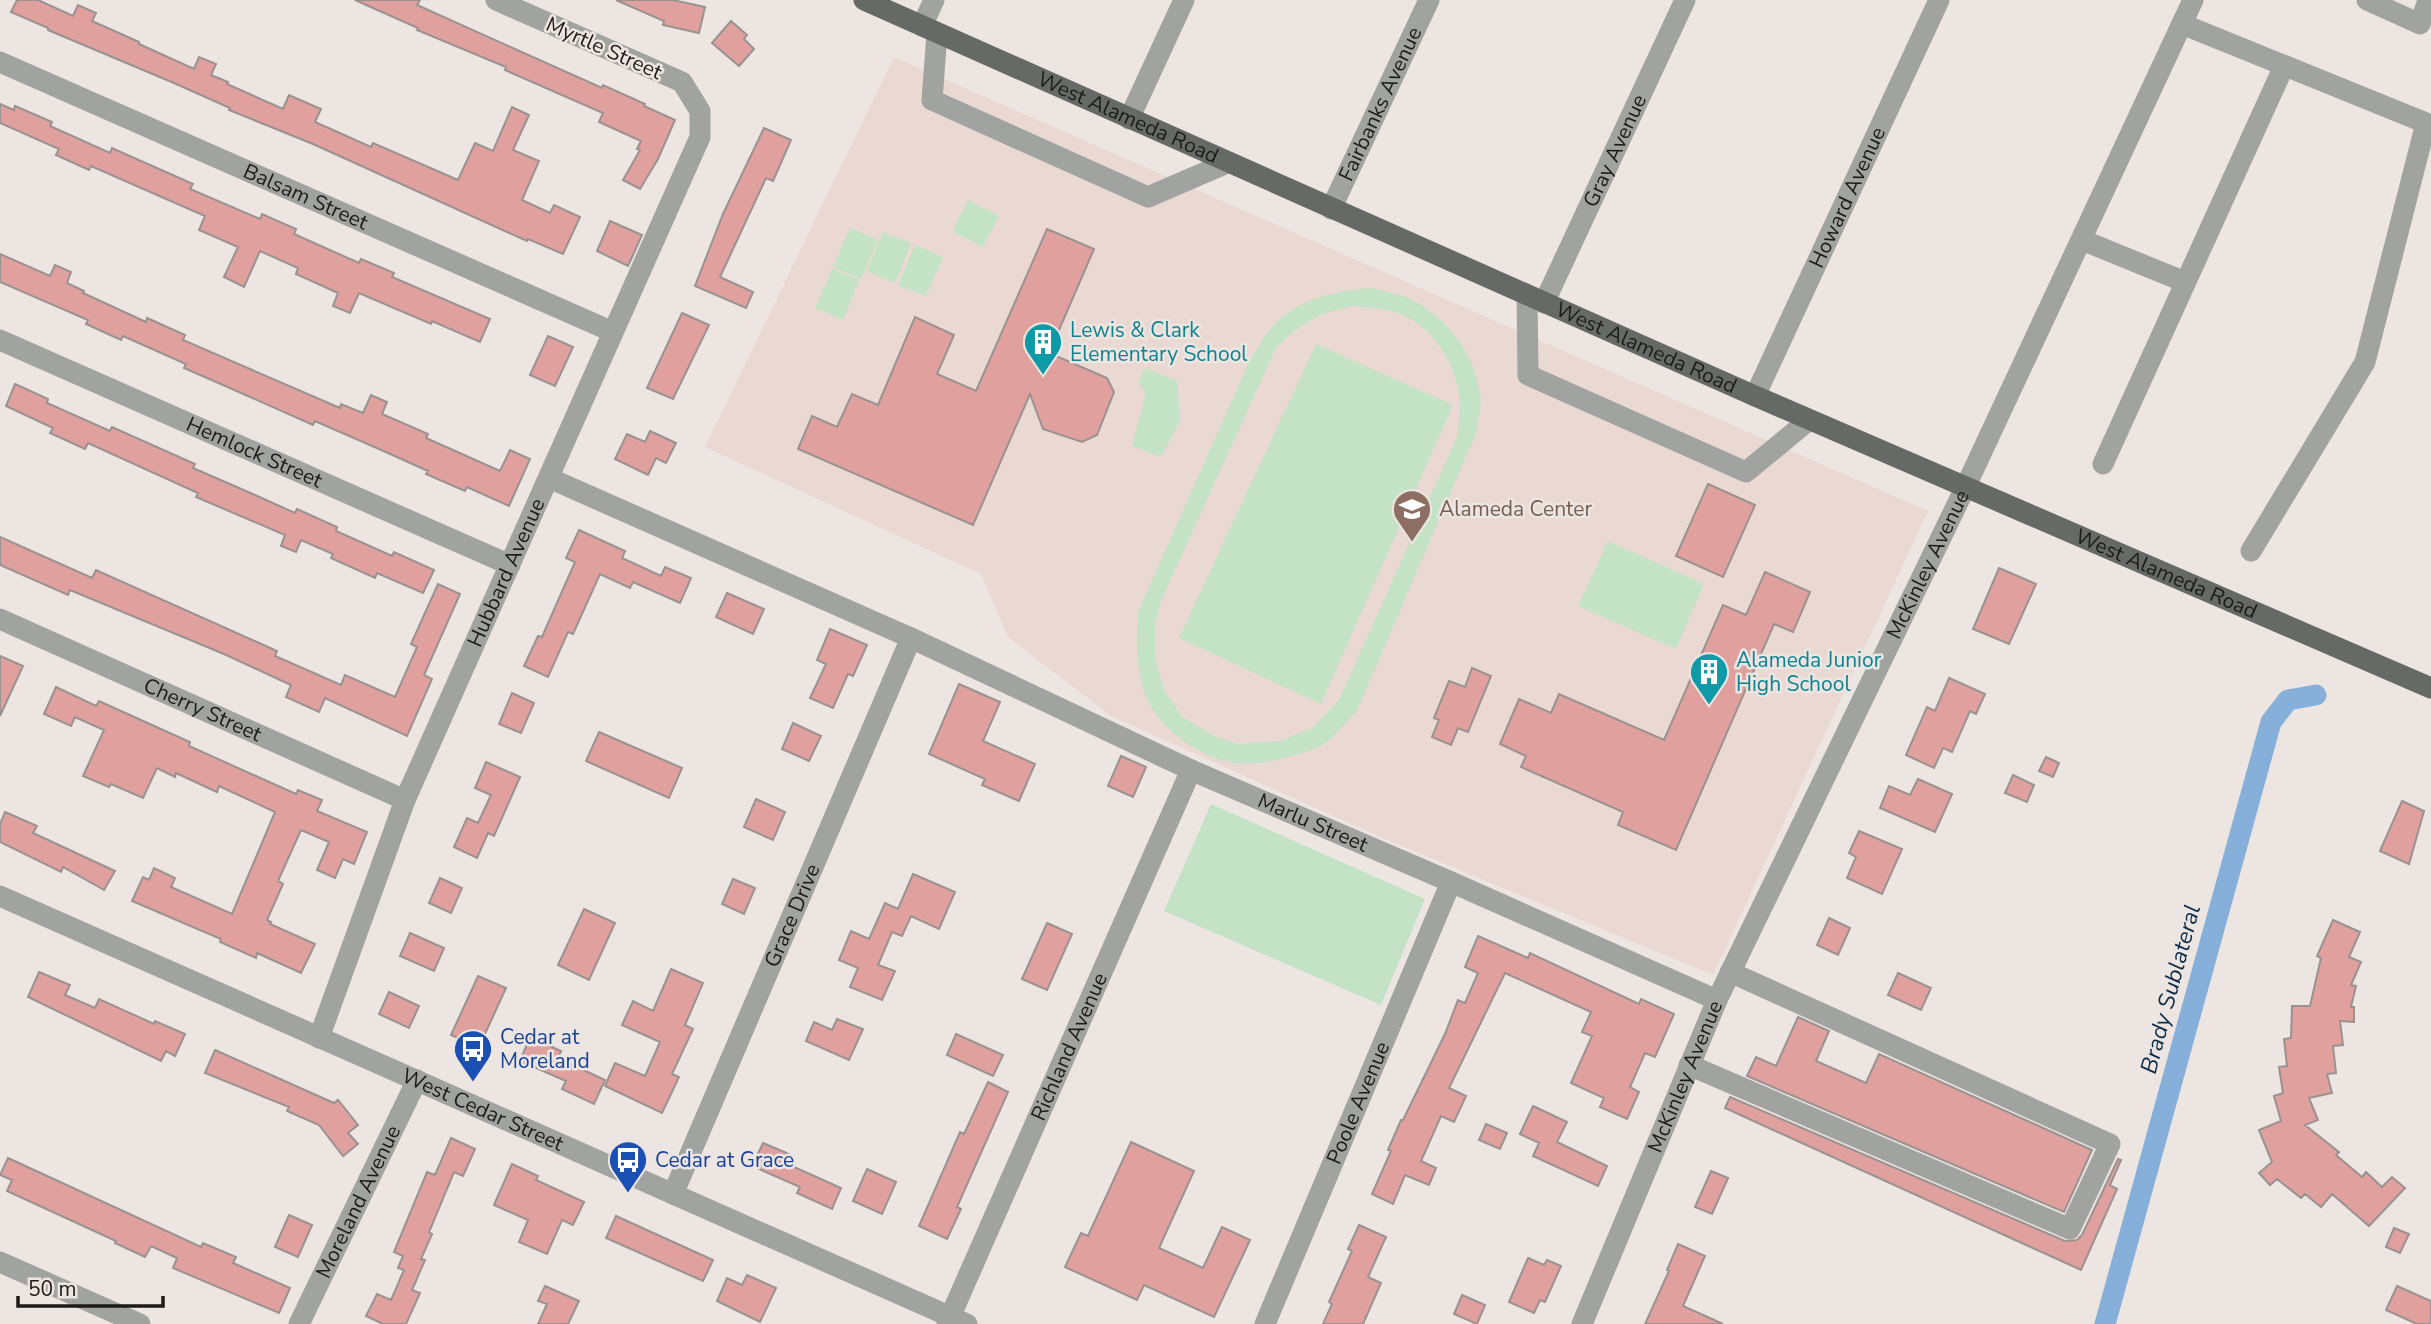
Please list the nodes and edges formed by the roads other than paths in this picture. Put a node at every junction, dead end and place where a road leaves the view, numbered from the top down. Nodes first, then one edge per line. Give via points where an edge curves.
1 (496, 0) edge
2 (864, 0) edge
3 (934, 0) edge
4 (1184, 0) edge
5 (1429, 0) edge
6 (1685, 0) edge
7 (1939, 0) edge
8 (2193, 0) edge
9 (2367, 0) edge
10 (2428, 0) edge
11 (2182, 24) junction
12 (929, 29) junction
13 (0, 62) edge
14 (2284, 66) junction
15 (700, 111) joint
16 (1129, 119) junction
17 (1227, 163) junction
18 (1331, 209) junction
19 (2082, 240) junction
20 (2185, 282) junction
21 (1536, 299) junction
22 (612, 332) junction
23 (0, 341) edge
24 (1755, 396) junction
25 (1809, 420) junction
26 (2103, 464) dead end
27 (549, 478) junction
28 (1965, 488) junction
29 (2251, 551) dead end
30 (510, 565) junction
31 (0, 619) edge
32 (911, 638) junction
33 (2431, 688) edge
34 (1191, 770) junction
35 (405, 800) junction
36 (1451, 882) junction
37 (0, 896) edge
38 (1730, 972) junction
39 (1717, 1000) junction
40 (319, 1038) junction
41 (1689, 1065) junction
42 (417, 1080) junction
43 (673, 1194) junction
44 (0, 1262) edge
45 (955, 1322) edge
46 (140, 1324) edge
47 (299, 1324) edge
48 (1265, 1324) edge
49 (1582, 1324) edge

1 - 15 street, Myrtle Street via 682,82
2 - 12 main road, West Alameda Road
3 - 12 street
4 - 16 street
5 - 18 street, Fairbanks Avenue
6 - 21 street, Gray Avenue
7 - 24 street, Howard Avenue
8 - 11 street, McKinley Avenue
9 - 10 street via 2420,24
11 - 14 street
11 - 19 street, McKinley Avenue
12 - 16 main road, West Alameda Road
12 - 17 street via 932,100 1148,197
13 - 22 street, Balsam Street
14 - 20 street
14 - 29 street via 2426,123 2365,362
15 - 22 street, Hubbard Avenue via 700,137
16 - 17 main road, West Alameda Road
17 - 18 main road, West Alameda Road
18 - 21 main road, West Alameda Road
19 - 20 street
19 - 28 street, McKinley Avenue
20 - 26 street
21 - 24 main road, West Alameda Road
21 - 25 street via 1528,375 1721,462 1746,472
22 - 27 street, Hubbard Avenue
23 - 30 street, Hemlock Street
24 - 25 main road, West Alameda Road
25 - 28 main road, West Alameda Road
27 - 30 street, Hubbard Avenue
27 - 32 street, Marlu Street
28 - 33 main road, West Alameda Road
28 - 38 street, McKinley Avenue
30 - 35 street, Hubbard Avenue
31 - 35 street, Cherry Street
32 - 34 street, Marlu Street
32 - 43 street, Grace Drive
34 - 36 street, Marlu Street
34 - 45 street, Richland Avenue
35 - 40 street, Hubbard Avenue
36 - 39 street, Marlu Street
36 - 48 street, Poole Avenue
37 - 40 street, West Cedar Street
38 - 39 street, McKinley Avenue
38 - 41 street via 2109,1144 2070,1229
39 - 41 street, McKinley Avenue
40 - 42 street, West Cedar Street
41 - 49 street, McKinley Avenue
42 - 43 street, West Cedar Street
42 - 47 street, Moreland Avenue
43 - 45 street, West Cedar Street
44 - 46 street

